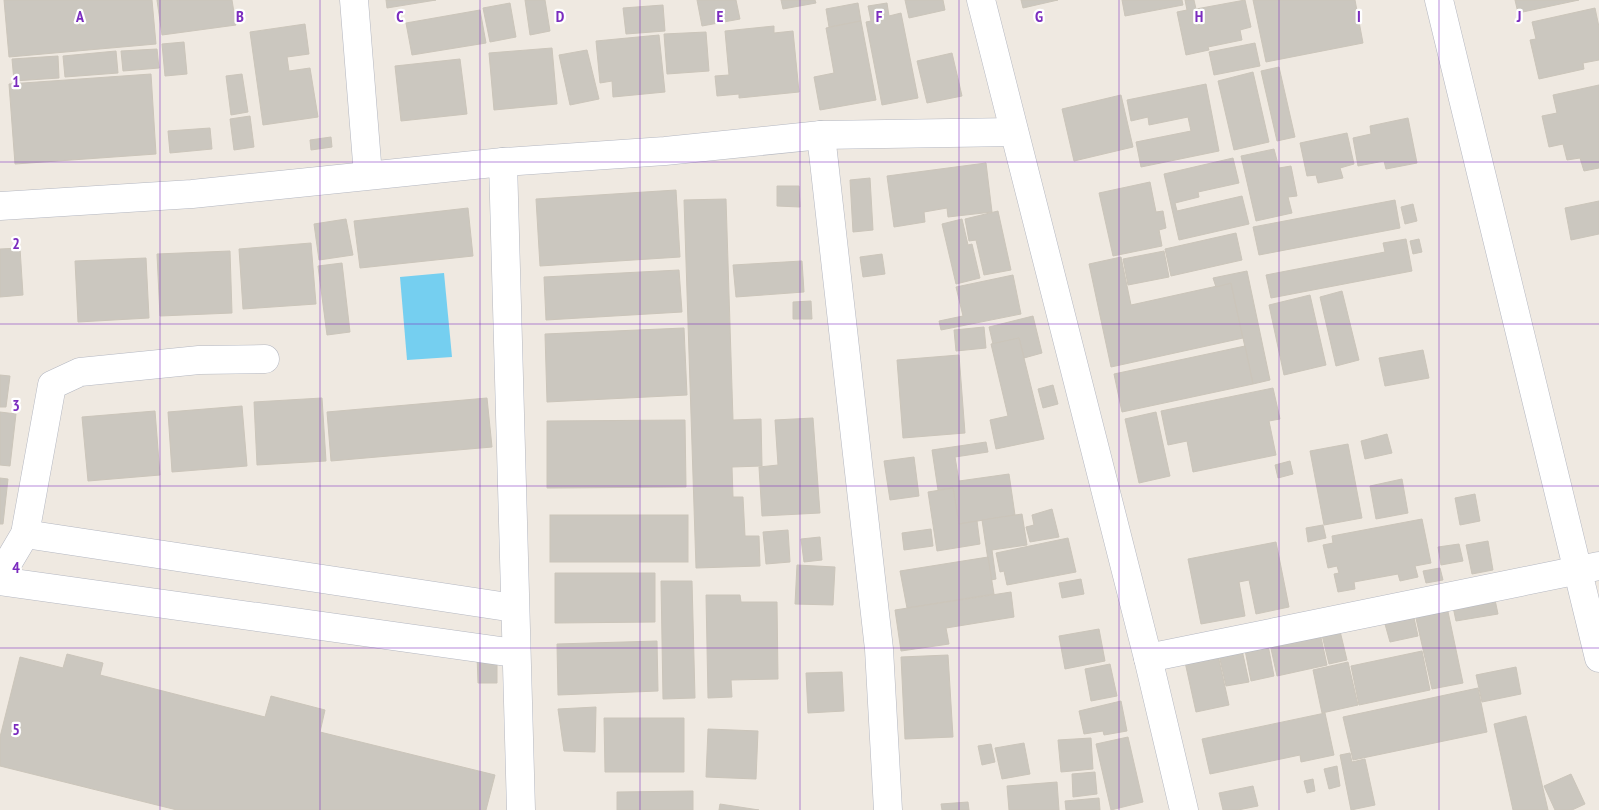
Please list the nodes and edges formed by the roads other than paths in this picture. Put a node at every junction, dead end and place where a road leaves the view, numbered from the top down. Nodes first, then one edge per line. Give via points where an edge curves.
1 (354, 0) edge
2 (981, 0) edge
3 (1439, 0) edge
4 (1014, 132) junction
5 (821, 135) junction
6 (503, 162) junction
7 (368, 176) junction
8 (0, 206) edge
9 (265, 359) dead end
10 (25, 534) junction
11 (1588, 568) edge
12 (0, 576) edge
13 (0, 581) edge
14 (514, 608) junction
15 (515, 653) junction
16 (1148, 658) junction
17 (1599, 658) edge
18 (521, 810) edge
19 (888, 810) edge
20 (1184, 810) edge

1 - 7 street
2 - 4 street
3 - 11 street
4 - 5 street
4 - 16 street
5 - 6 street via 665,151
5 - 19 street via 879,649
6 - 7 street
6 - 14 street
7 - 8 street via 192,194
9 - 10 street via 200,360 80,372 52,385
10 - 12 street
10 - 14 street
11 - 16 street
11 - 17 street
13 - 15 street
14 - 15 street
15 - 18 street
16 - 20 street

